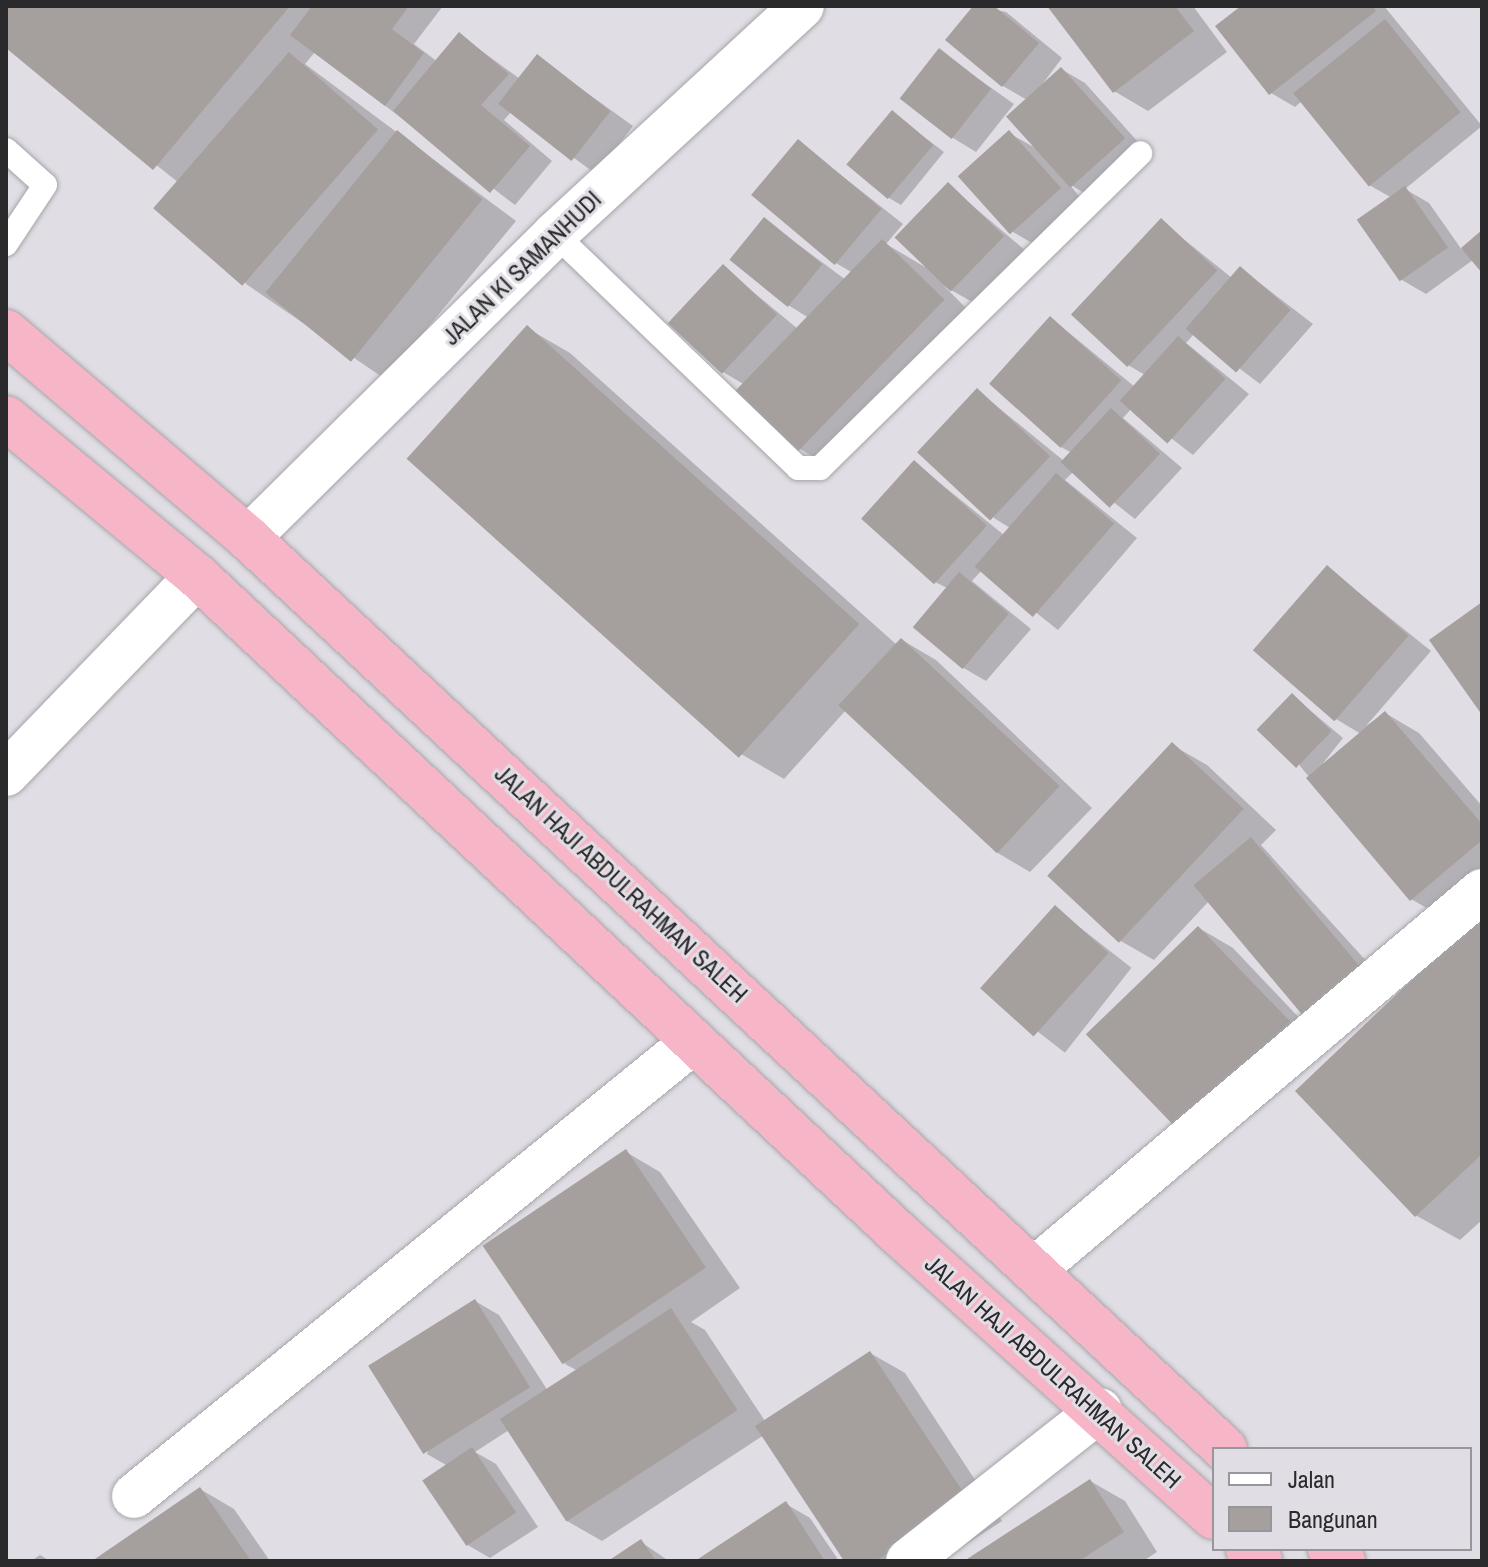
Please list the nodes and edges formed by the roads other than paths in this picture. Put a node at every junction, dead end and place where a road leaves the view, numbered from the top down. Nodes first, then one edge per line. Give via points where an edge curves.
1 (802, 6) edge
2 (6, 150) edge
3 (1140, 153) dead end
4 (555, 234) junction
5 (6, 244) edge
6 (6, 332) edge
7 (6, 418) edge
8 (248, 538) junction
9 (197, 576) junction
10 (6, 774) edge
11 (1482, 891) edge
12 (693, 1042) junction
13 (1036, 1268) junction
14 (1100, 1410) junction
15 (1223, 1447) edge
16 (134, 1496) dead end
17 (1212, 1515) edge
18 (908, 1561) edge

1 - 4 street, JALAN KI SAMANHUDI
2 - 5 lane via 45,185
3 - 4 lane via 820,468 798,468
4 - 8 street, JALAN KI SAMANHUDI
6 - 8 highway, JALAN HAJI ABDULRAHMAN SALEH
7 - 9 highway, JALAN HAJI ABDULRAHMAN SALEH
8 - 13 highway, JALAN HAJI ABDULRAHMAN SALEH
9 - 10 street
9 - 12 highway, JALAN HAJI ABDULRAHMAN SALEH
11 - 13 street
12 - 14 highway, JALAN HAJI ABDULRAHMAN SALEH
12 - 16 street
13 - 15 highway, JALAN HAJI ABDULRAHMAN SALEH
14 - 17 highway, JALAN HAJI ABDULRAHMAN SALEH
14 - 18 street

